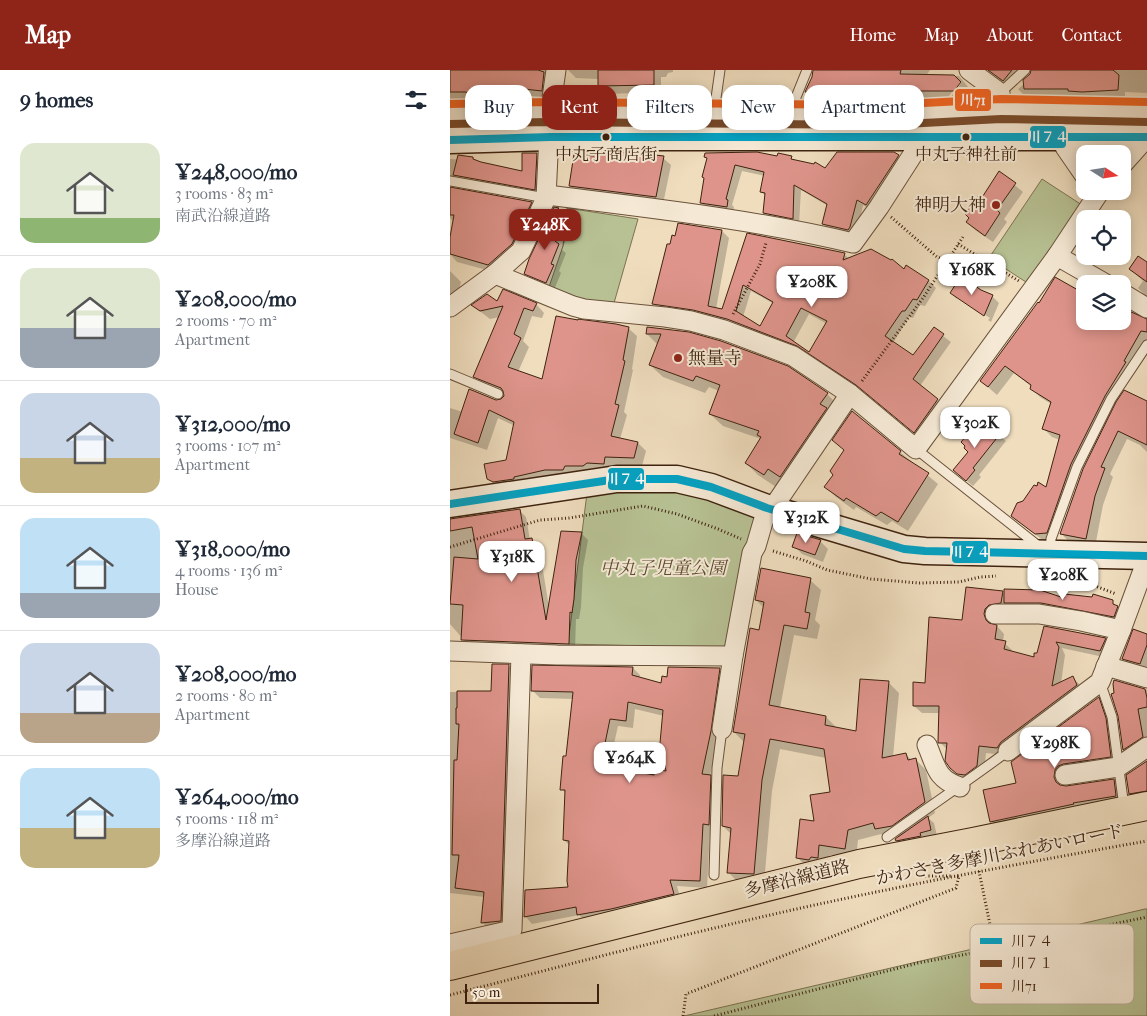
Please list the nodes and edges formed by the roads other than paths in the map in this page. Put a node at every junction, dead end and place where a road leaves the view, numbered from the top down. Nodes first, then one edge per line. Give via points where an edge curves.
1 (556, 70) edge
2 (720, 70) edge
3 (807, 70) edge
4 (969, 70) edge
5 (1025, 70) edge
6 (554, 85) edge
7 (1001, 102) junction
8 (794, 104) edge
9 (542, 112) edge
10 (617, 112) edge
11 (1147, 112) edge
12 (714, 113) junction
13 (722, 113) edge
14 (450, 114) edge
15 (794, 114) edge
16 (550, 130) edge
17 (1064, 136) junction
18 (924, 137) junction
19 (1004, 137) junction
20 (1147, 137) edge
21 (550, 138) junction
22 (450, 140) edge
23 (1131, 155) edge
24 (1076, 163) edge
25 (450, 181) edge
26 (546, 196) junction
27 (1093, 200) edge
28 (1057, 256) junction
29 (495, 274) junction
30 (1090, 275) edge
31 (1131, 298) edge
32 (450, 307) edge
33 (1147, 308) edge
34 (1147, 345) edge
35 (450, 374) edge
36 (498, 394) dead end
37 (851, 394) junction
38 (916, 449) junction
39 (450, 504) edge
40 (770, 509) junction
41 (1147, 556) edge
42 (1147, 565) edge
43 (1051, 566) junction
44 (995, 614) dead end
45 (1121, 630) junction
46 (450, 651) edge
47 (521, 654) junction
48 (733, 656) junction
49 (1103, 674) junction
50 (1147, 678) edge
51 (722, 730) joint
52 (927, 744) dead end
53 (1147, 747) edge
54 (1008, 751) joint
55 (1118, 766) junction
56 (1066, 775) dead end
57 (960, 787) junction
58 (1136, 808) edge
59 (887, 837) dead end
60 (714, 875) dead end
61 (450, 944) edge
62 (450, 966) edge

1 - 6 street
2 - 12 lane
3 - 8 lane
4 - 7 street
5 - 7 lane
7 - 11 street
7 - 15 street via 884,115
7 - 19 street
9 - 14 street
10 - 12 street
12 - 13 street
16 - 21 street
17 - 19 street
17 - 20 street
17 - 24 street via 1065,147
18 - 19 street
18 - 21 street
18 - 26 street via 854,243 770,226
20 - 23 street
21 - 22 street
21 - 26 street
25 - 26 lane
26 - 29 street via 521,251
27 - 28 street
28 - 30 street
28 - 38 street
29 - 32 street
29 - 37 street via 584,309 665,317 724,330 793,356
31 - 33 street
34 - 43 lane via 1111,399 1077,467 1051,539
35 - 36 lane
37 - 38 street
37 - 40 street
38 - 43 lane via 993,508
39 - 40 street via 617,479 657,478 711,487
40 - 43 street via 904,549
40 - 48 street via 752,553
41 - 43 street
42 - 45 street
44 - 45 street via 1039,614
45 - 49 street
46 - 47 street
47 - 48 street
47 - 61 street via 512,930
48 - 51 street
49 - 50 street
49 - 54 street
49 - 55 lane
51 - 60 lane via 717,768
52 - 57 street via 941,776
53 - 55 street
54 - 57 lane
55 - 56 street
55 - 58 lane
57 - 59 lane
58 - 62 main road, 多摩沿線道路 via 859,864

